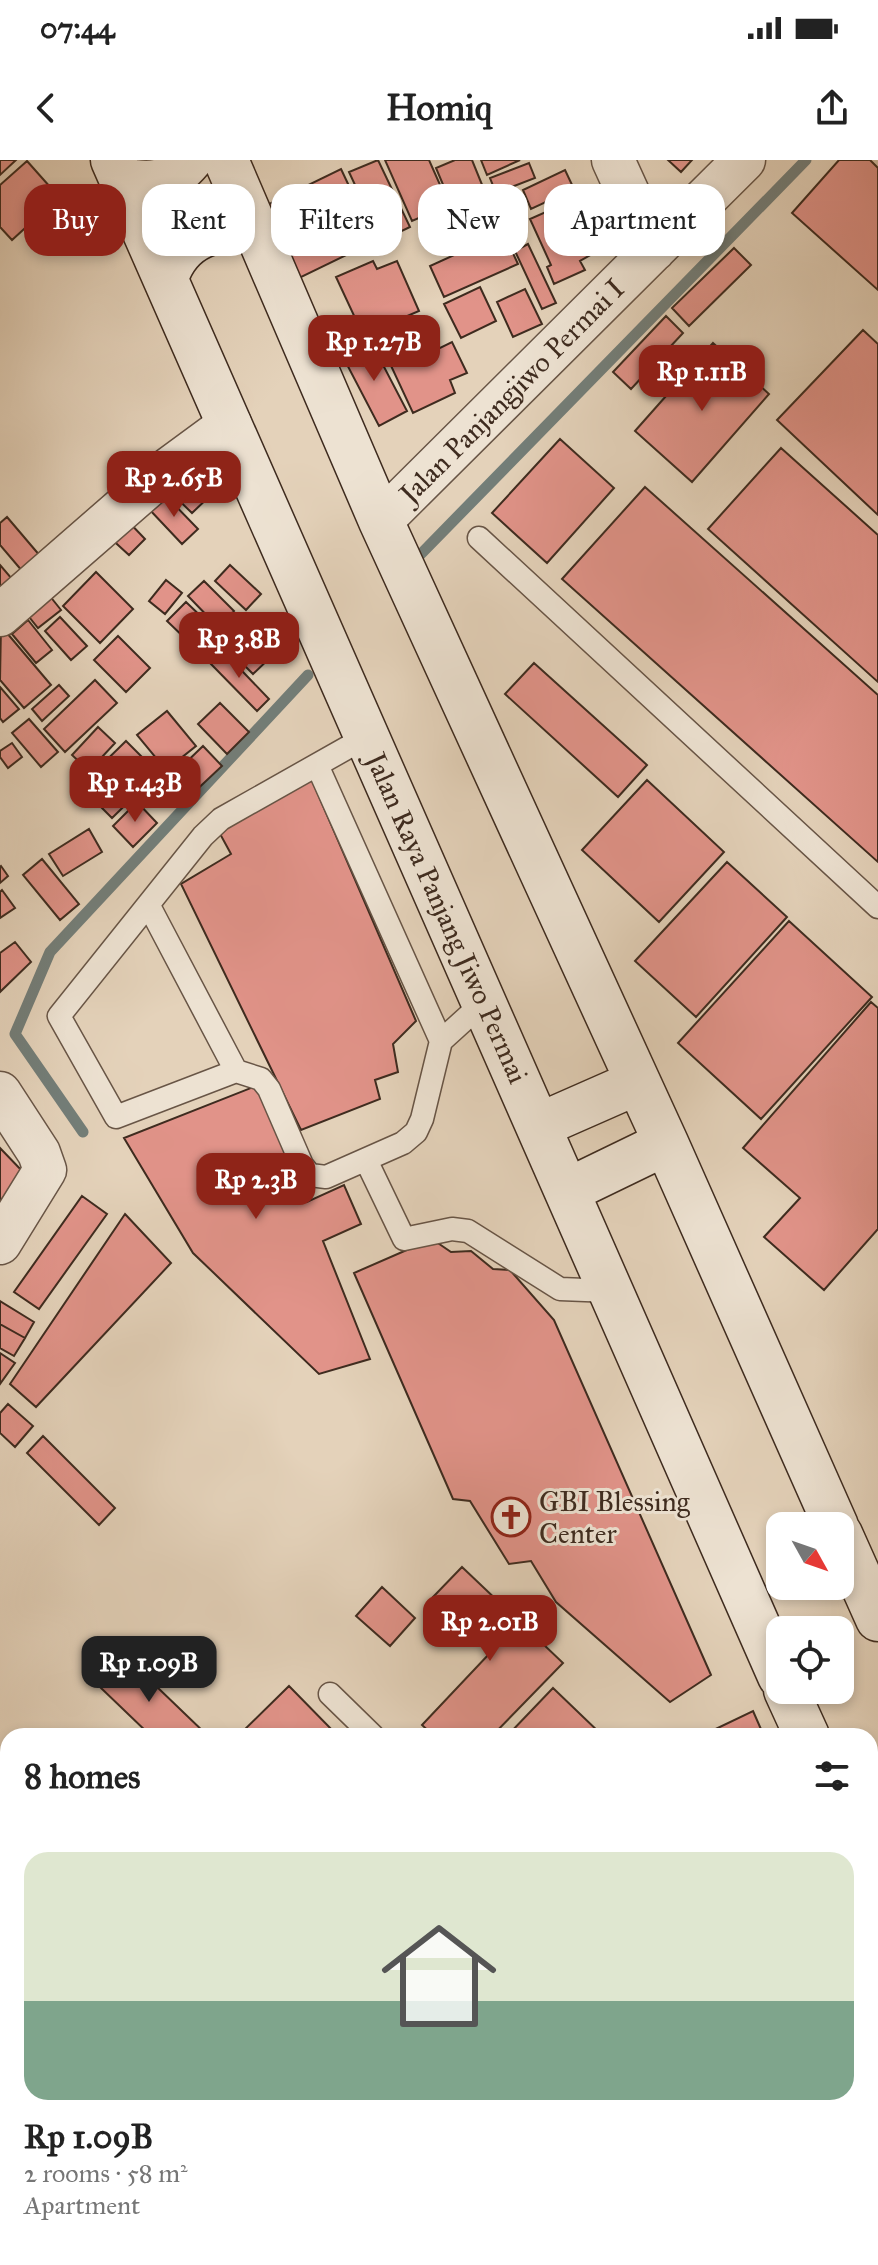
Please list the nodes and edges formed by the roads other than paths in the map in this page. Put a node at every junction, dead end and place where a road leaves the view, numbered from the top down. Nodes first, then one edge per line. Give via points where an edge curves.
1 (190, 160) edge
2 (226, 160) edge
3 (613, 160) edge
4 (744, 160) edge
5 (118, 170) edge
6 (624, 184) edge
7 (720, 184) edge
8 (257, 229) junction
9 (648, 256) edge
10 (166, 278) junction
11 (230, 424) junction
12 (381, 521) junction
13 (479, 538) dead end
14 (0, 615) edge
15 (368, 736) junction
16 (317, 765) junction
17 (149, 906) junction
18 (878, 907) edge
19 (484, 1002) junction
20 (441, 1041) junction
21 (236, 1071) junction
22 (638, 1082) junction
23 (0, 1093) edge
24 (538, 1126) junction
25 (666, 1143) junction
26 (366, 1160) junction
27 (567, 1191) junction
28 (0, 1243) edge
29 (611, 1291) junction
30 (830, 1512) edge
31 (854, 1565) edge
32 (878, 1619) edge
33 (766, 1644) edge
34 (330, 1694) dead end
35 (792, 1704) edge
36 (365, 1728) edge
37 (803, 1728) edge

1 - 5 street via 154,185
2 - 8 street
3 - 6 street
4 - 7 street, Jalan Panjangjiwo Permai I
5 - 10 street, Jalan Raya Panjang Jiwo Permai
8 - 10 street via 225,228 197,239 172,260
8 - 12 street
9 - 12 street, Jalan Panjangjiwo Permai I
10 - 11 street, Jalan Raya Panjang Jiwo Permai
11 - 14 street via 162,474
11 - 15 street, Jalan Raya Panjang Jiwo Permai
12 - 22 street
13 - 18 lane
15 - 16 lane
15 - 19 street, Jalan Raya Panjang Jiwo Permai
16 - 17 lane via 221,819
16 - 20 lane
17 - 21 lane
17 - 21 lane via 59,1016 116,1117
19 - 20 lane
19 - 24 street, Jalan Raya Panjang Jiwo Permai
20 - 26 lane via 416,1132
21 - 26 lane via 261,1079 269,1089 310,1175 326,1177
22 - 24 street
22 - 25 street
23 - 28 street via 45,1170
24 - 27 street, Jalan Raya Panjang Jiwo Permai
25 - 27 street
25 - 30 street
26 - 29 lane via 404,1239 468,1231 560,1289
27 - 29 street, Jalan Raya Panjang Jiwo Permai
29 - 33 street, Jalan Raya Panjang Jiwo Permai
31 - 32 street
34 - 36 lane
35 - 37 street

